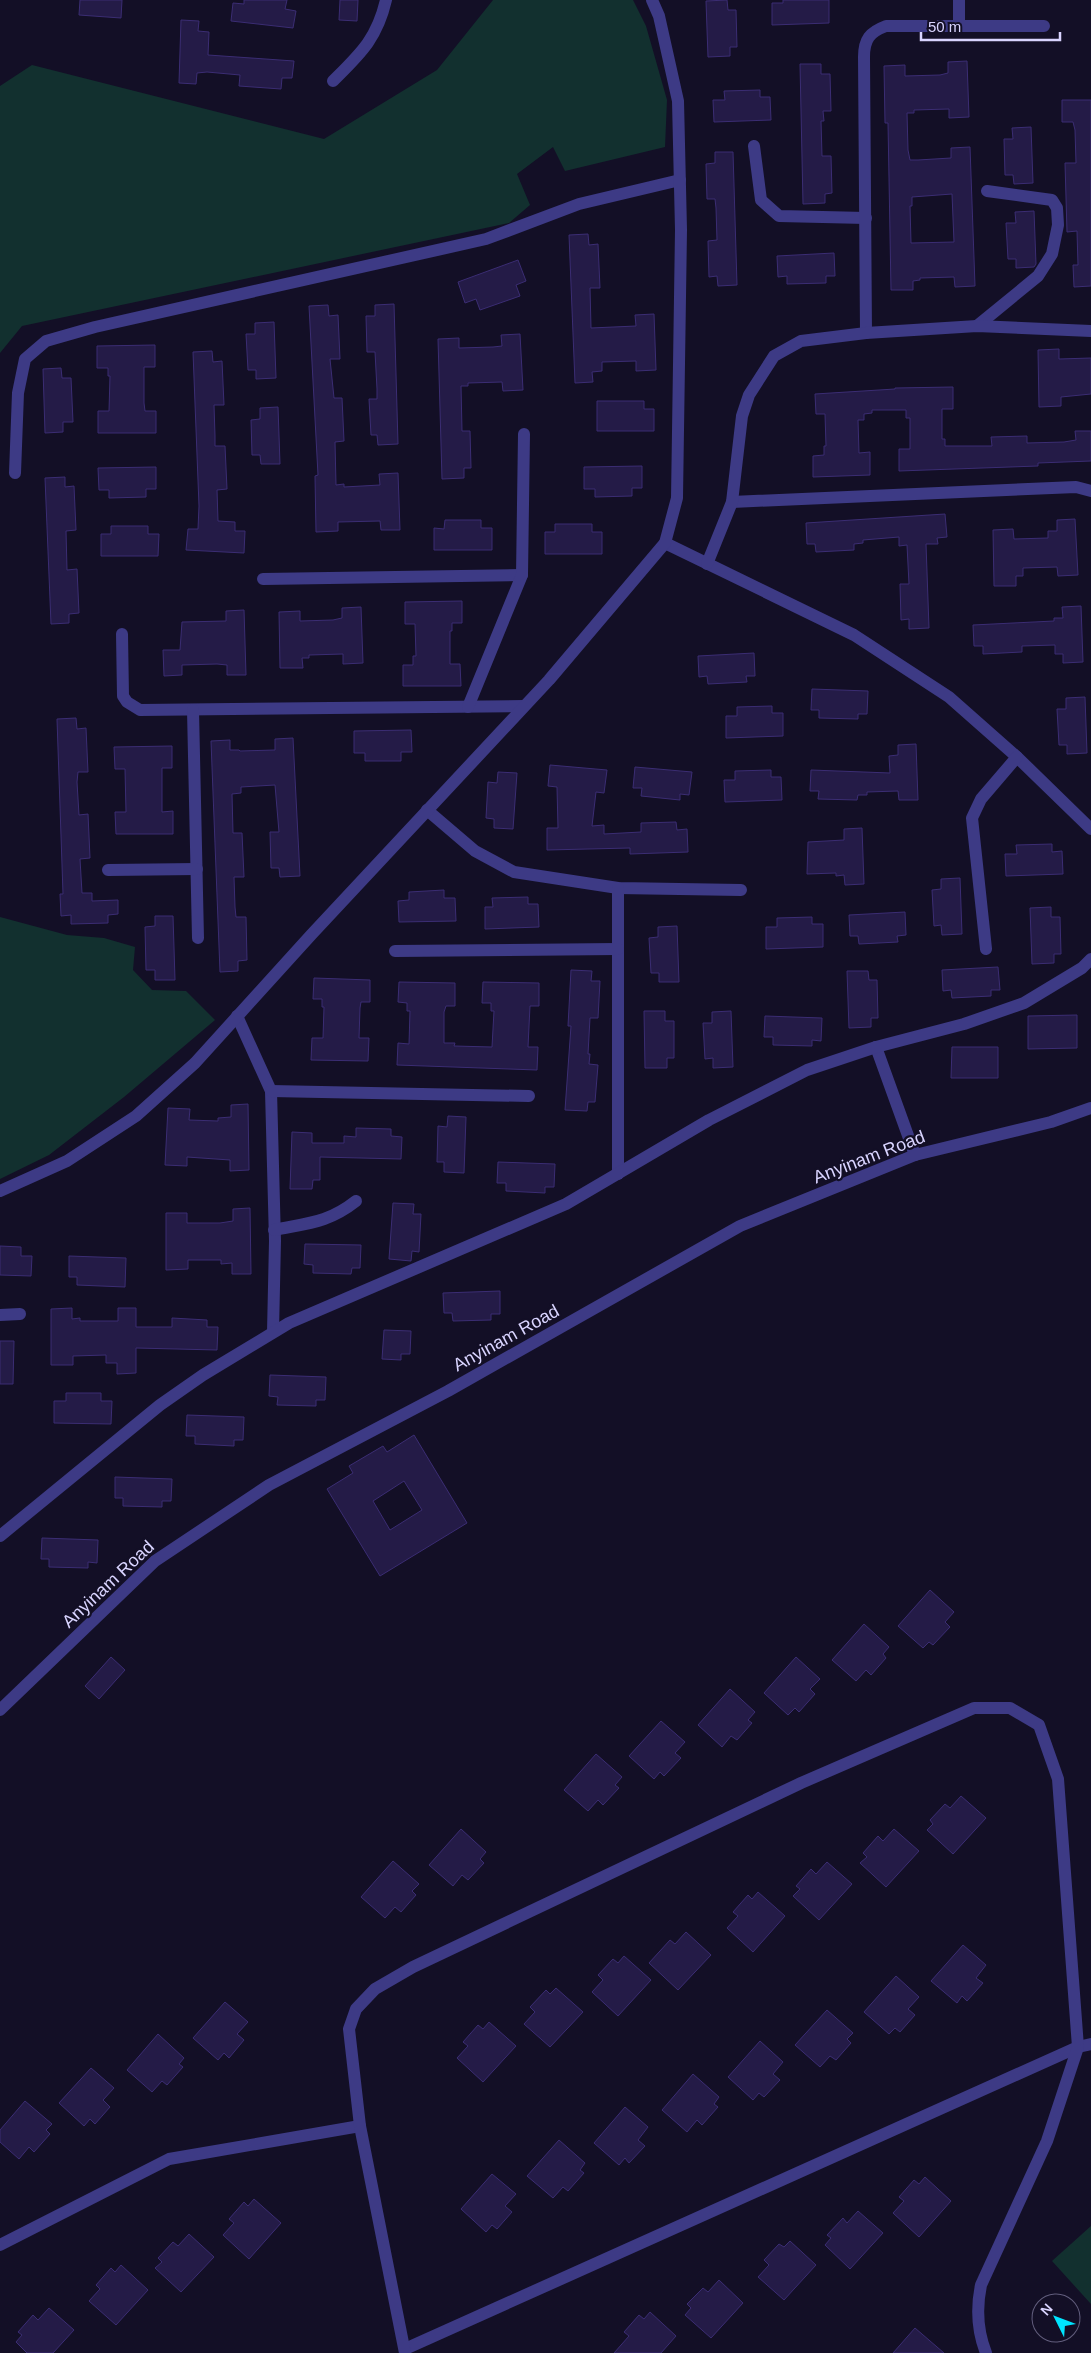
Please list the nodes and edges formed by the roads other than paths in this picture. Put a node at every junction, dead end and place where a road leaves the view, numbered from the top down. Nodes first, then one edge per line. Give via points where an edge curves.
1 (386, 0) edge
2 (652, 0) edge
3 (959, 0) edge
4 (959, 25) junction
5 (1044, 26) dead end
6 (333, 81) dead end
7 (754, 146) dead end
8 (680, 180) junction
9 (987, 191) dead end
10 (866, 218) junction
11 (977, 326) junction
12 (1091, 331) edge
13 (866, 333) junction
14 (524, 434) dead end
15 (15, 473) dead end
16 (1091, 491) edge
17 (732, 502) junction
18 (665, 543) junction
19 (708, 564) junction
20 (522, 575) junction
21 (263, 579) dead end
22 (122, 634) dead end
23 (524, 706) junction
24 (468, 707) junction
25 (193, 710) junction
26 (1018, 757) junction
27 (427, 810) junction
28 (1091, 829) edge
29 (196, 869) junction
30 (108, 870) dead end
31 (618, 888) junction
32 (741, 890) dead end
33 (198, 938) dead end
34 (618, 949) junction
35 (986, 950) dead end
36 (395, 951) dead end
37 (1091, 959) edge
38 (238, 1016) junction
39 (876, 1047) junction
40 (271, 1092) junction
41 (529, 1096) dead end
42 (1091, 1108) edge
43 (915, 1155) junction
44 (618, 1174) junction
45 (0, 1191) edge
46 (356, 1201) dead end
47 (274, 1230) junction
48 (20, 1314) dead end
49 (0, 1315) edge
50 (273, 1332) junction
51 (0, 1536) edge
52 (0, 1710) edge
53 (1085, 2045) edge
54 (360, 2126) junction
55 (0, 2244) edge
56 (405, 2351) edge
57 (986, 2353) edge

1 - 6 street via 382,19 368,45
2 - 8 street via 659,16 678,101
3 - 4 street
4 - 5 street
4 - 10 street via 886,26 867,38 864,52
7 - 10 street via 761,200 771,211 779,216
8 - 15 street via 579,204 486,239 46,341 25,359 18,393
8 - 18 street via 677,498
9 - 11 street via 1052,200 1057,208 1058,225 1052,254 1038,276
10 - 13 street
11 - 12 street
11 - 13 street
13 - 17 street via 801,341 774,356 749,395 742,416
14 - 20 street
16 - 17 street via 1076,487
17 - 19 street
18 - 19 street
18 - 23 street
19 - 26 street via 854,635 949,697
20 - 21 street
20 - 24 street
22 - 25 street via 123,696 127,702 140,710
23 - 24 street
23 - 27 street
24 - 25 street
25 - 29 street
26 - 28 street
26 - 35 street via 982,799 972,818
27 - 31 street via 475,851 514,872
27 - 38 street
29 - 30 street
29 - 33 street
31 - 32 street
31 - 34 street
34 - 36 street
34 - 44 street
37 - 39 street via 1082,968 1024,1003 964,1024
38 - 40 street
38 - 45 street via 195,1063 136,1116 67,1161
39 - 43 street
39 - 44 street via 807,1070 709,1120
40 - 41 street
40 - 47 street
42 - 43 street, Anyinam Road via 1051,1122
43 - 52 street, Anyinam Road via 740,1226 448,1391 269,1485 155,1560
44 - 50 street via 566,1204 289,1322
46 - 47 street via 326,1220
47 - 50 street
48 - 49 street
50 - 51 street via 160,1405
53 - 54 street via 1058,1779 1039,1725 1010,1708 974,1708 801,1783 375,1989 356,2009 349,2029
53 - 56 street
53 - 57 street via 1047,2141 981,2285 976,2308
54 - 55 street via 169,2159
54 - 56 street

